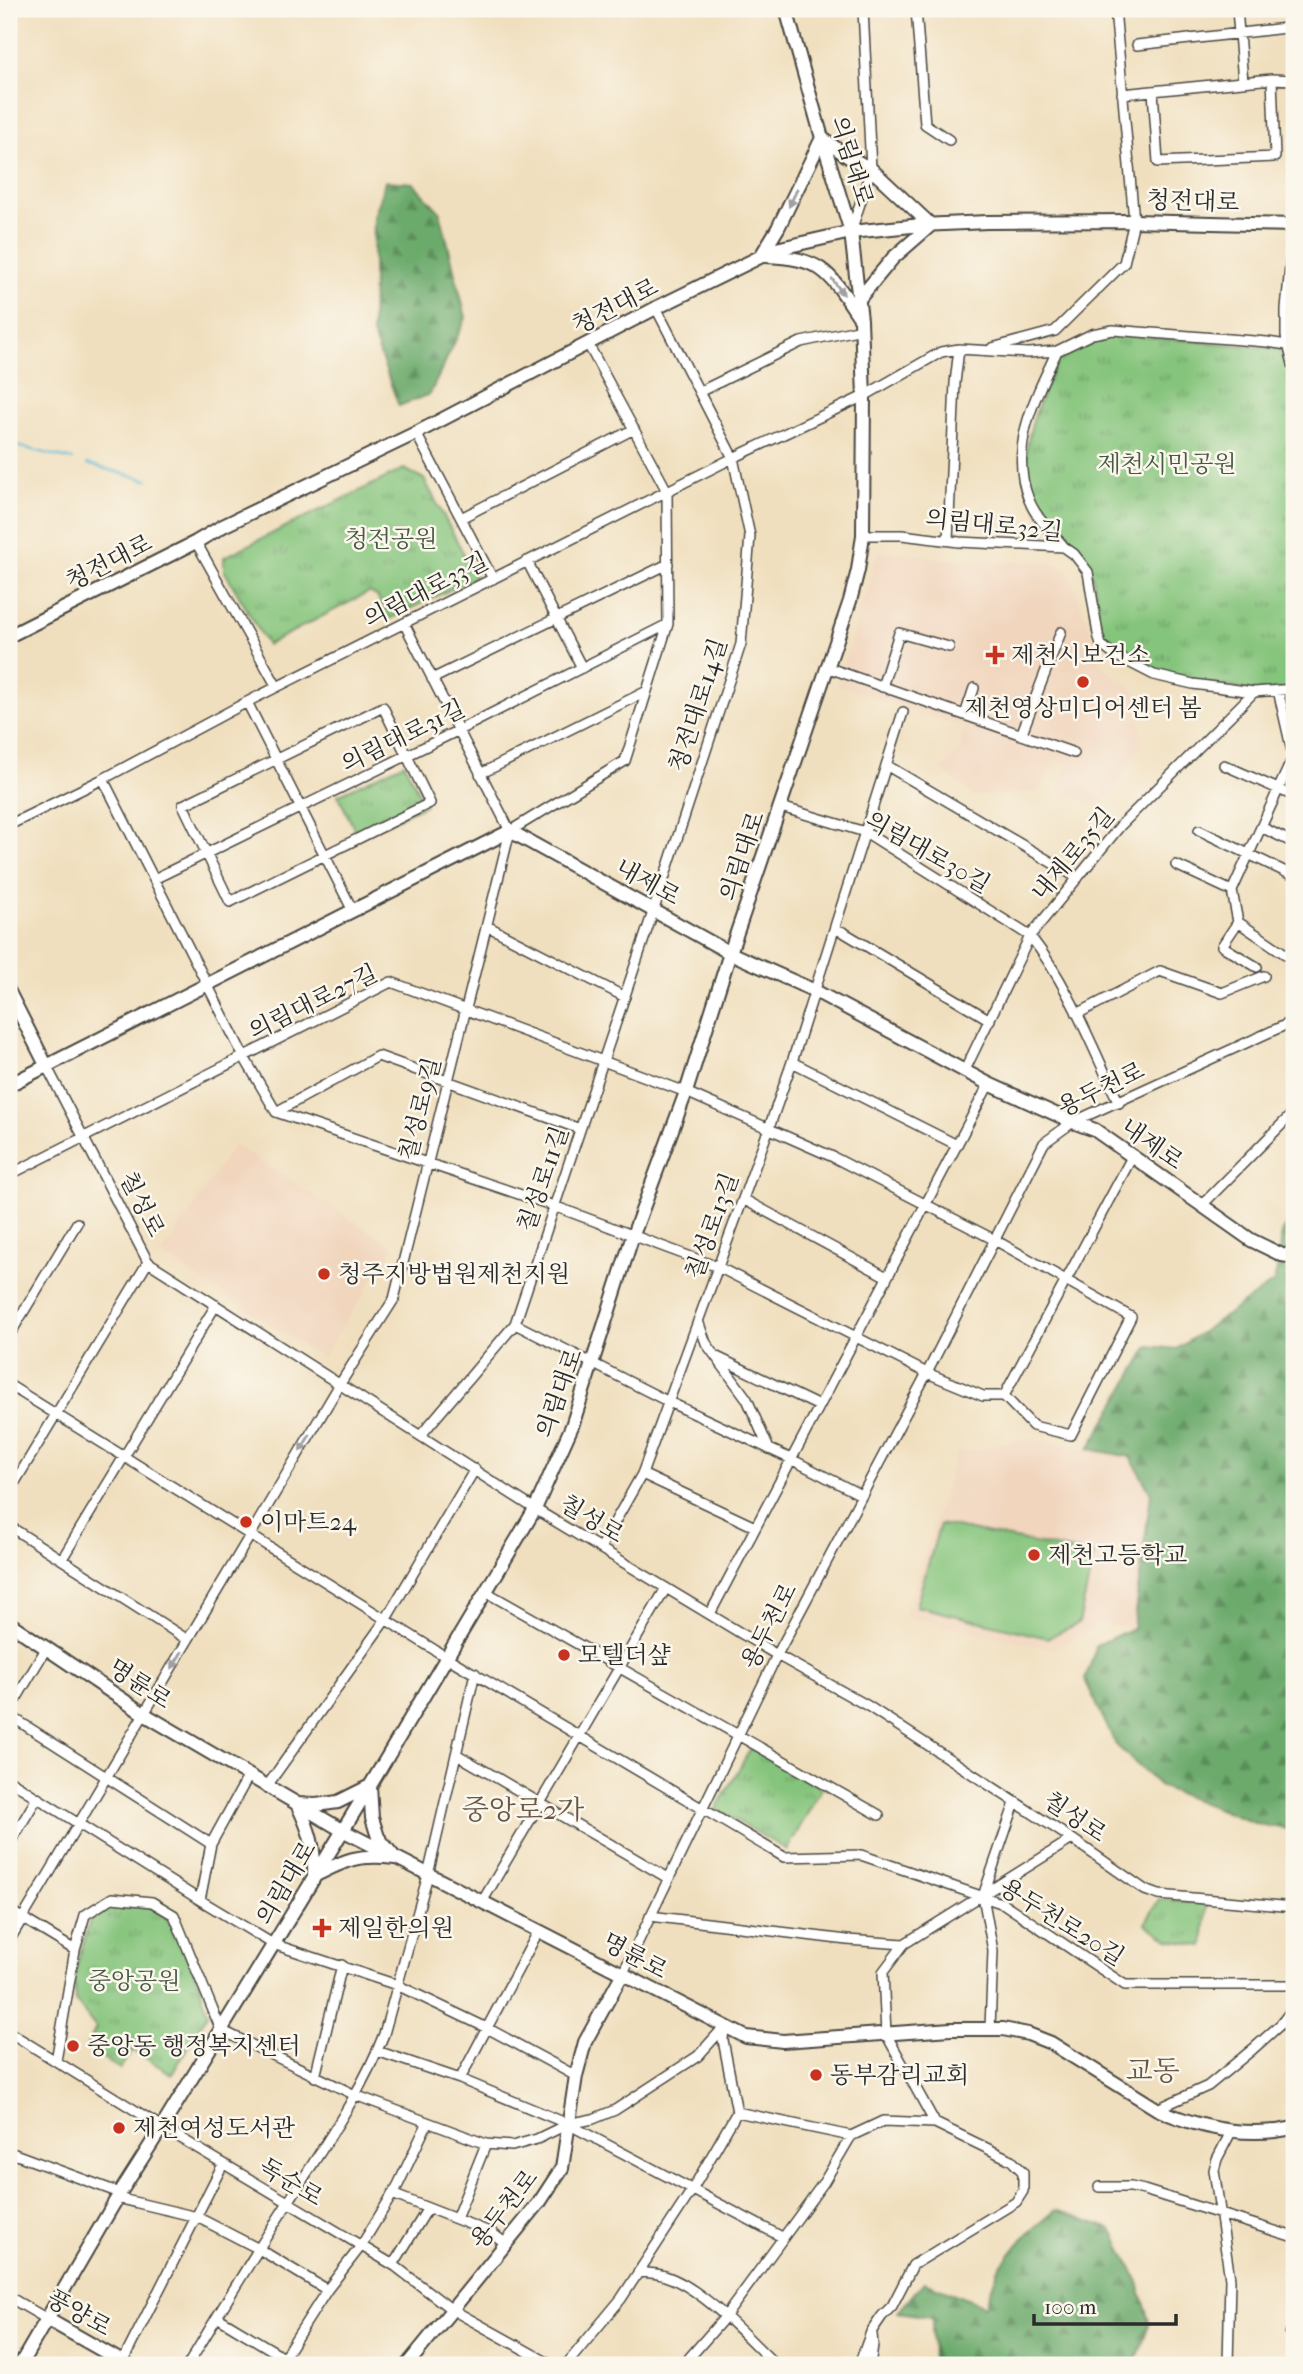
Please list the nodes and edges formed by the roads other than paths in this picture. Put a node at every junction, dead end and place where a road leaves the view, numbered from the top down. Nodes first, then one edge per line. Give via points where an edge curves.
1 (786, 9) edge
2 (863, 9) edge
3 (916, 9) edge
4 (1115, 9) edge
5 (1140, 9) edge
6 (1237, 9) edge
7 (1128, 10) edge
8 (1294, 27) edge
9 (1239, 33) junction
10 (1137, 45) dead end
11 (1272, 79) junction
12 (1294, 80) edge
13 (1244, 82) junction
14 (1153, 91) junction
15 (1122, 94) junction
16 (1294, 122) edge
17 (822, 138) junction
18 (949, 140) dead end
19 (870, 169) junction
20 (1134, 220) junction
21 (930, 225) junction
22 (1294, 225) edge
23 (851, 232) junction
24 (761, 256) junction
25 (859, 299) junction
26 (656, 308) junction
27 (1290, 309) edge
28 (861, 324) junction
29 (588, 344) junction
30 (1287, 345) junction
31 (959, 349) junction
32 (984, 351) junction
33 (1057, 351) junction
34 (1294, 368) edge
35 (699, 392) junction
36 (864, 396) junction
37 (634, 429) junction
38 (416, 433) junction
39 (733, 458) junction
40 (667, 491) junction
41 (461, 518) junction
42 (863, 535) junction
43 (948, 540) junction
44 (196, 542) junction
45 (1064, 547) junction
46 (527, 561) junction
47 (668, 564) junction
48 (492, 579) junction
49 (556, 618) junction
50 (404, 623) junction
51 (668, 624) junction
52 (1060, 632) dead end
53 (9, 636) edge
54 (949, 648) dead end
55 (826, 667) junction
56 (582, 668) junction
57 (432, 679) junction
58 (277, 687) junction
59 (882, 687) junction
60 (974, 688) dead end
61 (1294, 688) edge
62 (1278, 690) junction
63 (647, 691) junction
64 (1254, 692) junction
65 (247, 702) junction
66 (903, 712) dead end
67 (965, 715) junction
68 (458, 730) junction
69 (1021, 735) junction
70 (1074, 753) dead end
71 (408, 754) junction
72 (1294, 756) edge
73 (276, 759) junction
74 (886, 765) junction
75 (1224, 765) dead end
76 (480, 774) junction
77 (103, 779) junction
78 (1279, 788) junction
79 (1294, 796) edge
80 (301, 807) junction
81 (781, 807) junction
82 (9, 825) edge
83 (1261, 828) junction
84 (1199, 830) dead end
85 (510, 831) junction
86 (865, 832) junction
87 (1294, 843) edge
88 (206, 853) junction
89 (1249, 854) junction
90 (326, 856) junction
91 (1176, 865) dead end
92 (1294, 876) edge
93 (1077, 878) junction
94 (154, 879) junction
95 (1232, 891) junction
96 (654, 909) junction
97 (353, 911) junction
98 (1238, 922) junction
99 (487, 926) junction
100 (835, 929) junction
101 (1030, 936) junction
102 (730, 953) junction
103 (1294, 960) edge
104 (1257, 967) dead end
105 (1264, 976) dead end
106 (208, 985) junction
107 (815, 991) junction
108 (9, 992) edge
109 (625, 997) junction
110 (464, 1008) junction
111 (1077, 1014) junction
112 (989, 1020) junction
113 (1292, 1022) edge
114 (1294, 1037) edge
115 (244, 1057) junction
116 (603, 1062) junction
117 (792, 1062) junction
118 (47, 1067) junction
119 (964, 1072) junction
120 (447, 1081) junction
121 (989, 1084) junction
122 (9, 1085) edge
123 (686, 1092) junction
124 (1119, 1103) junction
125 (276, 1112) junction
126 (1294, 1112) edge
127 (1073, 1122) junction
128 (769, 1128) junction
129 (580, 1129) junction
130 (83, 1137) junction
131 (957, 1145) junction
132 (1133, 1155) junction
133 (426, 1163) junction
134 (9, 1175) edge
135 (743, 1199) junction
136 (925, 1205) junction
137 (1202, 1205) junction
138 (554, 1206) junction
139 (77, 1223) dead end
140 (633, 1235) junction
141 (995, 1240) junction
142 (1294, 1243) edge
143 (1291, 1256) edge
144 (148, 1262) junction
145 (718, 1267) junction
146 (887, 1277) junction
147 (1067, 1279) junction
148 (216, 1305) junction
149 (698, 1321) junction
150 (515, 1324) junction
151 (9, 1336) edge
152 (856, 1336) junction
153 (716, 1356) junction
154 (593, 1364) junction
155 (927, 1373) junction
156 (340, 1384) junction
157 (9, 1385) edge
158 (1004, 1396) junction
159 (669, 1402) junction
160 (819, 1406) junction
161 (56, 1416) junction
162 (421, 1435) junction
163 (769, 1449) junction
164 (124, 1457) junction
165 (791, 1459) junction
166 (475, 1469) junction
167 (642, 1474) junction
168 (9, 1492) edge
169 (861, 1495) junction
170 (535, 1509) junction
171 (9, 1527) edge
172 (755, 1527) junction
173 (251, 1535) junction
174 (600, 1548) junction
175 (62, 1559) junction
176 (666, 1588) junction
177 (486, 1592) junction
178 (710, 1614) junction
179 (386, 1619) junction
180 (9, 1623) edge
181 (188, 1640) junction
182 (47, 1647) junction
183 (777, 1655) junction
184 (446, 1657) junction
185 (619, 1667) junction
186 (475, 1673) junction
187 (9, 1713) edge
188 (144, 1714) junction
189 (738, 1734) junction
190 (579, 1736) junction
191 (456, 1755) junction
192 (248, 1775) junction
193 (106, 1777) junction
194 (9, 1780) edge
195 (267, 1786) junction
196 (370, 1786) junction
197 (37, 1798) junction
198 (540, 1803) junction
199 (1015, 1803) junction
200 (297, 1804) junction
201 (702, 1809) junction
202 (879, 1815) dead end
203 (79, 1824) junction
204 (342, 1830) junction
205 (1072, 1839) junction
206 (211, 1844) junction
207 (9, 1845) edge
208 (396, 1858) junction
209 (428, 1875) junction
210 (314, 1876) junction
211 (668, 1878) junction
212 (984, 1896) junction
213 (200, 1900) junction
214 (482, 1902) junction
215 (1294, 1907) edge
216 (9, 1910) edge
217 (650, 1916) junction
218 (23, 1918) junction
219 (539, 1930) junction
220 (9, 1941) edge
221 (273, 1944) junction
222 (904, 1944) junction
223 (75, 1950) junction
224 (342, 1965) junction
225 (622, 1973) junction
226 (397, 1984) junction
227 (1294, 1985) edge
228 (1294, 2007) edge
229 (724, 2027) junction
230 (487, 2028) junction
231 (990, 2028) junction
232 (221, 2030) junction
233 (9, 2032) edge
234 (886, 2034) junction
235 (377, 2052) junction
236 (57, 2061) junction
237 (576, 2076) junction
238 (315, 2077) junction
239 (460, 2078) junction
240 (355, 2095) junction
241 (1157, 2109) junction
242 (737, 2112) junction
243 (935, 2123) junction
244 (427, 2124) junction
245 (568, 2124) junction
246 (162, 2127) junction
247 (1294, 2128) edge
248 (1231, 2132) junction
249 (851, 2136) junction
250 (486, 2144) junction
251 (9, 2152) edge
252 (223, 2164) junction
253 (1099, 2187) dead end
254 (692, 2190) junction
255 (392, 2194) junction
256 (119, 2196) junction
257 (288, 2202) junction
258 (428, 2208) junction
259 (1222, 2214) junction
260 (197, 2217) junction
261 (456, 2219) junction
262 (782, 2237) junction
263 (1294, 2237) edge
264 (505, 2243) junction
265 (361, 2246) junction
266 (259, 2249) junction
267 (393, 2265) junction
268 (638, 2272) junction
269 (327, 2290) junction
270 (9, 2297) edge
271 (451, 2309) junction
272 (725, 2316) junction
273 (217, 2317) junction
274 (47, 2319) junction
275 (1294, 2322) edge
276 (871, 2332) junction
277 (1290, 2334) dead end
278 (282, 2362) edge
279 (124, 2364) edge
280 (20, 2365) edge
281 (188, 2365) edge
282 (297, 2365) edge
283 (407, 2365) edge
284 (552, 2365) edge
285 (566, 2365) edge
286 (683, 2365) edge
287 (776, 2365) edge
288 (859, 2365) edge
289 (870, 2365) edge
290 (1228, 2365) edge

1 - 17 street, 의림대로
2 - 19 street
3 - 18 street via 925,124
4 - 15 street
5 - 7 street
6 - 9 street
8 - 9 street
9 - 10 street
9 - 13 street
11 - 12 street
11 - 13 street
11 - 14 street via 1275,157 1158,162
13 - 14 street
14 - 15 street
15 - 20 street
16 - 22 street
17 - 19 street
17 - 23 street, 의림대로
17 -> 24 street
19 - 21 street
19 - 23 street
20 - 21 street, 청전대로
20 - 22 street, 청전대로
20 - 32 street via 1124,263 1055,331
21 - 23 street, 청전대로
21 - 25 street via 893,258
22 - 27 street
23 - 24 street, 청전대로
23 - 25 street, 의림대로
24 - 26 street, 청전대로
24 -> 28 street via 795,257 822,269
25 - 28 street, 의림대로
26 - 29 street, 청전대로
26 - 35 street, 청전대로14길
27 - 30 street
28 - 35 street via 802,342
28 - 36 street, 의림대로
29 - 37 street
29 - 38 street, 청전대로
30 - 33 street via 1113,330 1092,334
30 - 34 street
31 - 32 street
31 - 36 street, 의림대로33길 via 936,355
31 - 43 street
32 - 33 street
33 - 45 street via 1025,429 1021,475 1039,518
35 - 39 street, 청전대로14길
36 - 39 street, 의림대로33길
36 - 42 street, 의림대로
37 - 40 street
37 - 41 street
38 - 41 street
38 - 44 street, 청전대로
39 - 40 street, 의림대로33길
39 - 96 street, 청전대로14길 via 750,536 741,644
40 - 46 street, 의림대로33길
40 - 47 street
41 - 48 street
42 - 43 street, 의림대로32길
42 - 55 street, 의림대로 via 850,601
43 - 45 street, 의림대로32길
44 - 53 street, 청전대로
44 - 58 street
45 - 64 street, 의림대로32길 via 1088,572 1101,645 1154,675
46 - 48 street, 의림대로33길
46 - 49 street
47 - 49 street
47 - 51 street
48 - 50 street, 의림대로33길
49 - 56 street
49 - 57 street
50 - 57 street
50 - 58 street, 의림대로33길
51 - 56 street, 의림대로31길
51 - 63 street
52 - 69 street
54 - 59 street via 899,633
55 - 59 street
55 - 81 street, 의림대로
56 - 68 street, 의림대로31길
57 - 68 street
58 - 65 street, 의림대로33길
59 - 67 street
60 - 67 street
61 - 62 street, 의림대로32길
62 - 64 street, 의림대로32길
62 - 72 street
63 - 76 street
63 - 85 street via 625,761
64 - 93 street, 내제로35길 via 1121,825
65 - 73 street
65 - 77 street, 의림대로33길
66 - 74 street, 칠성로13길
67 - 69 street
68 - 71 street, 의림대로31길
68 - 76 street
69 - 70 street
71 - 73 street via 383,707
71 - 80 street, 의림대로31길
71 - 90 street via 430,803
72 - 78 street
73 - 80 street
73 - 88 street via 183,806
74 - 86 street, 칠성로13길
74 - 93 street
75 - 78 street
76 - 85 street
77 - 82 street, 의림대로33길
77 - 94 street
78 - 79 street
78 - 83 street
80 - 88 street, 의림대로31길
80 - 90 street
81 - 86 street, 의림대로30길
81 - 102 street, 의림대로
83 - 87 street
83 - 89 street
84 - 89 street
85 - 96 street, 내제로
85 - 97 street
85 - 99 street, 칠성로9길
86 - 100 street, 칠성로13길
86 - 101 street, 의림대로30길
88 - 90 street via 230,902
88 - 94 street, 의림대로31길
89 - 92 street
89 - 95 street
90 - 97 street
91 - 95 street
93 - 101 street, 내제로35길
94 - 106 street
95 - 98 street
96 - 102 street, 내제로
96 - 109 street, 칠성로11길
97 - 106 street
98 - 103 street
98 - 104 street via 1222,946
99 - 109 street
99 - 110 street, 칠성로9길
100 - 107 street, 칠성로13길
100 - 112 street
101 - 111 street, 의림대로30길
101 - 112 street, 내제로35길
102 - 107 street, 내제로
102 - 123 street, 의림대로
105 - 111 street via 1222,993 1160,971
106 - 115 street
106 - 118 street
107 - 117 street, 칠성로13길
107 - 119 street, 내제로
108 - 118 street, 칠성로
109 - 116 street, 칠성로11길
110 - 115 street, 의림대로27길 via 391,982
110 - 116 street, 의림대로27길
110 - 120 street, 칠성로9길
111 - 124 street, 의림대로30길
112 - 119 street, 내제로35길
113 - 114 street
113 - 124 street, 용두천로
115 - 125 street
115 - 130 street, 의림대로27길
116 - 123 street, 의림대로27길
116 - 129 street, 칠성로11길
117 - 128 street, 칠성로13길
117 - 131 street
118 - 122 street
118 - 130 street, 칠성로
119 - 121 street, 내제로
120 - 125 street via 378,1056
120 - 129 street
120 - 133 street, 칠성로9길
121 - 127 street, 내제로
121 - 131 street
123 - 128 street, 의림대로27길
123 - 140 street, 의림대로
124 - 127 street, 용두천로
125 - 133 street
126 - 137 street
127 - 132 street, 내제로 via 1095,1130
127 - 141 street, 용두천로 via 1044,1143
128 - 135 street, 칠성로13길
128 - 136 street, 의림대로27길
129 - 138 street, 칠성로11길
130 - 134 street, 의림대로27길
130 - 144 street, 칠성로
131 - 136 street
132 - 137 street, 내제로
132 - 147 street
133 - 138 street
133 - 156 street, 칠성로9길 via 394,1299
135 - 145 street, 칠성로13길
135 - 146 street
136 - 141 street, 의림대로27길
136 - 146 street
137 - 143 street, 내제로 via 1251,1240
138 - 140 street
138 - 150 street, 칠성로11길
139 - 151 street
140 - 145 street
140 - 154 street, 의림대로
141 - 147 street, 의림대로27길
141 - 155 street, 용두천로
142 - 143 street
144 - 148 street, 칠성로
144 - 161 street
145 - 149 street, 칠성로13길
145 - 152 street
146 - 152 street
147 - 158 street
147 - 158 street, 의림대로27길 via 1130,1317 1071,1435 1033,1426
148 - 156 street, 칠성로
148 - 164 street
149 - 153 street
149 - 159 street, 칠성로13길
150 - 154 street
150 - 162 street, 칠성로11길
152 - 155 street
152 - 160 street
153 - 160 street
153 - 163 street via 747,1399
154 - 159 street
154 - 170 street, 의림대로 via 572,1426
155 - 158 street via 983,1396
155 - 169 street, 용두천로
156 - 162 street, 칠성로
156 -> 173 street, 칠성로9길
157 - 161 street, 용두천로20길
159 - 163 street
159 - 167 street, 칠성로13길
160 - 165 street
161 - 164 street, 용두천로20길
161 - 168 street
162 - 166 street, 칠성로
163 - 165 street
164 - 173 street, 용두천로20길
164 - 175 street
165 - 169 street
165 - 172 street
166 - 170 street, 칠성로
166 - 179 street
167 - 172 street
167 - 174 street, 칠성로13길
169 - 183 street, 용두천로
170 - 174 street, 칠성로
170 - 177 street, 의림대로
171 - 175 street
172 - 178 street
173 - 179 street, 용두천로20길
173 - 181 street, 칠성로9길
174 - 176 street, 칠성로
175 - 181 street
176 - 178 street, 칠성로
176 - 185 street
177 - 184 street, 의림대로
177 - 185 street
178 - 183 street, 칠성로
179 - 184 street, 용두천로20길
179 - 195 street
180 - 182 street, 명륜로
181 -> 188 street, 칠성로9길
182 - 187 street
182 - 188 street, 명륜로
183 - 189 street, 용두천로
183 - 199 street, 칠성로 via 868,1706
184 - 186 street, 용두천로20길
184 - 196 street, 의림대로
185 - 189 street
185 - 190 street
186 - 190 street, 용두천로20길
186 - 191 street
187 - 193 street
188 - 192 street, 명륜로
188 - 193 street, 칠성로9길
189 - 201 street, 용두천로
189 - 202 street
190 - 198 street
190 - 201 street, 용두천로20길
191 - 198 street
191 - 209 street
192 - 195 street, 명륜로
192 - 206 street
193 - 203 street, 칠성로9길
193 - 206 street
194 - 197 street
195 - 200 street, 명륜로
196 - 200 street via 338,1802
196 - 204 street, 의림대로
196 - 208 street via 378,1837
197 - 203 street
197 - 207 street
198 - 211 street
198 - 214 street
199 - 205 street, 칠성로
199 - 212 street
200 - 204 street, 명륜로
200 - 210 street via 315,1852
201 - 211 street, 용두천로
201 - 212 street, 용두천로20길 via 784,1857 861,1855
203 - 213 street
203 - 218 street, 칠성로9길
204 - 208 street, 명륜로
204 - 210 street, 의림대로
205 - 212 street
205 - 215 street, 칠성로 via 1158,1895
206 - 213 street
208 - 209 street, 명륜로
208 - 210 street via 369,1855 342,1861
209 - 214 street, 명륜로
209 - 226 street
210 - 221 street, 의림대로
211 - 217 street, 용두천로
212 - 222 street
212 - 227 street, 용두천로20길 via 1004,1904 1125,1985
212 - 231 street via 993,1951
213 - 221 street
214 - 219 street, 명륜로
216 - 218 street
217 - 222 street
217 - 225 street, 용두천로
218 - 220 street, 칠성로9길
218 - 223 street
219 - 225 street, 명륜로
219 - 230 street
221 - 224 street
221 - 232 street, 의림대로
222 - 234 street via 884,1972
223 - 232 street via 85,1915 112,1898 152,1902 174,1915
223 - 236 street
224 - 226 street
224 - 238 street
225 - 229 street, 명륜로
225 - 237 street, 용두천로 via 584,2042
226 - 230 street
226 - 235 street
228 - 241 street via 1281,2024 1208,2086
229 - 234 street, 명륜로 via 746,2037 783,2041
229 - 242 street
229 - 245 street via 698,2056 615,2110
230 - 237 street
230 - 239 street
231 - 234 street, 명륜로
231 - 241 street, 명륜로 via 1051,2043
232 - 238 street
232 - 246 street, 의림대로
233 - 236 street, 독순로
234 - 243 street
235 - 239 street
235 - 240 street
236 - 246 street, 독순로
237 - 245 street, 용두천로
238 - 240 street
239 - 245 street
240 - 244 street
240 - 257 street
241 - 248 street, 명륜로
242 - 249 street
242 - 254 street
243 - 249 street via 883,2121
243 - 276 street via 1011,2160 1023,2172 1020,2197 913,2265 892,2306
244 - 250 street
244 - 255 street
245 - 250 street via 512,2146
245 - 254 street
245 - 264 street, 용두천로 via 562,2168
246 - 252 street, 독순로
246 - 256 street, 의림대로
247 - 248 street, 명륜로
248 - 259 street via 1214,2170
249 - 262 street via 824,2182
250 - 261 street
251 - 256 street
252 - 257 street, 독순로
252 - 260 street
253 - 259 street via 1131,2187
254 - 262 street
254 - 268 street
255 - 258 street
255 - 265 street
256 - 260 street
256 - 274 street, 의림대로
257 - 265 street, 독순로
257 - 266 street
258 - 261 street
258 - 267 street
259 - 263 street
259 - 290 street via 1230,2279
260 - 266 street
260 - 279 street
261 - 264 street
262 - 272 street
264 - 271 street, 용두천로
265 - 267 street, 독순로
265 - 269 street
266 - 269 street
266 - 273 street
267 - 271 street, 독순로
268 - 272 street via 680,2283
268 - 285 street
269 - 278 street
270 - 274 street, 풍양로
271 - 283 street, 용두천로
271 - 284 street, 독순로
272 - 286 street
272 - 287 street
273 - 278 street
273 - 281 street
274 - 279 street, 풍양로
274 - 280 street, 의림대로
275 - 277 street
276 - 288 street
276 - 289 street
278 - 282 street

